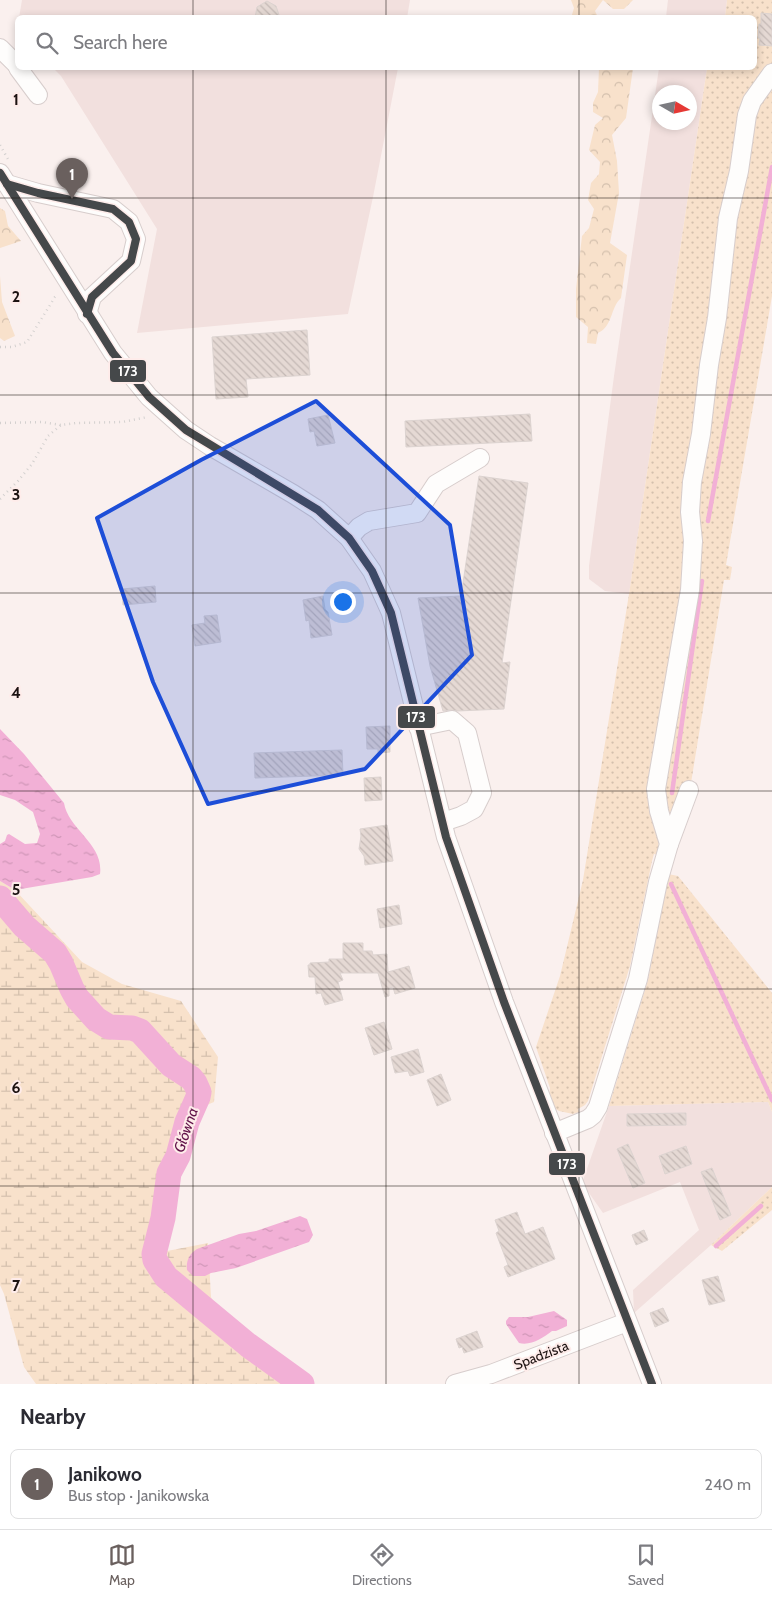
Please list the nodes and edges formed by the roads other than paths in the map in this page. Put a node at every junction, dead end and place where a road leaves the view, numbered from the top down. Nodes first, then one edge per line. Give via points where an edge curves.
1 (0, 48) edge
2 (15, 64) edge
3 (20, 70) edge
4 (772, 73) edge
5 (38, 94) dead end
6 (3, 179) edge
7 (104, 285) junction
8 (71, 288) junction
9 (87, 314) junction
10 (480, 458) dead end
11 (349, 538) junction
12 (418, 727) junction
13 (689, 790) dead end
14 (443, 822) junction
15 (669, 844) junction
16 (554, 1133) junction
17 (627, 1322) junction
18 (454, 1384) edge
19 (652, 1384) edge

1 - 2 street
3 - 5 street
4 - 15 street via 752,101 747,115 725,235 717,318 692,482 691,580 656,789
6 - 7 street via 38,193 113,209 129,222 136,240 131,261
6 - 8 street
7 - 8 street
7 - 9 street via 92,297
8 - 9 street
9 - 11 street via 131,377 186,430 318,510
10 - 11 street via 436,484 416,513 369,521
11 - 12 street via 372,571 391,613
12 - 14 street
12 - 14 street via 452,720 467,733 470,741 482,793 474,809
13 - 15 street
14 - 16 street via 504,1002
15 - 16 street via 638,979 598,1107 588,1119
16 - 17 street
17 - 18 street, Spadzista via 491,1374
17 - 19 street

